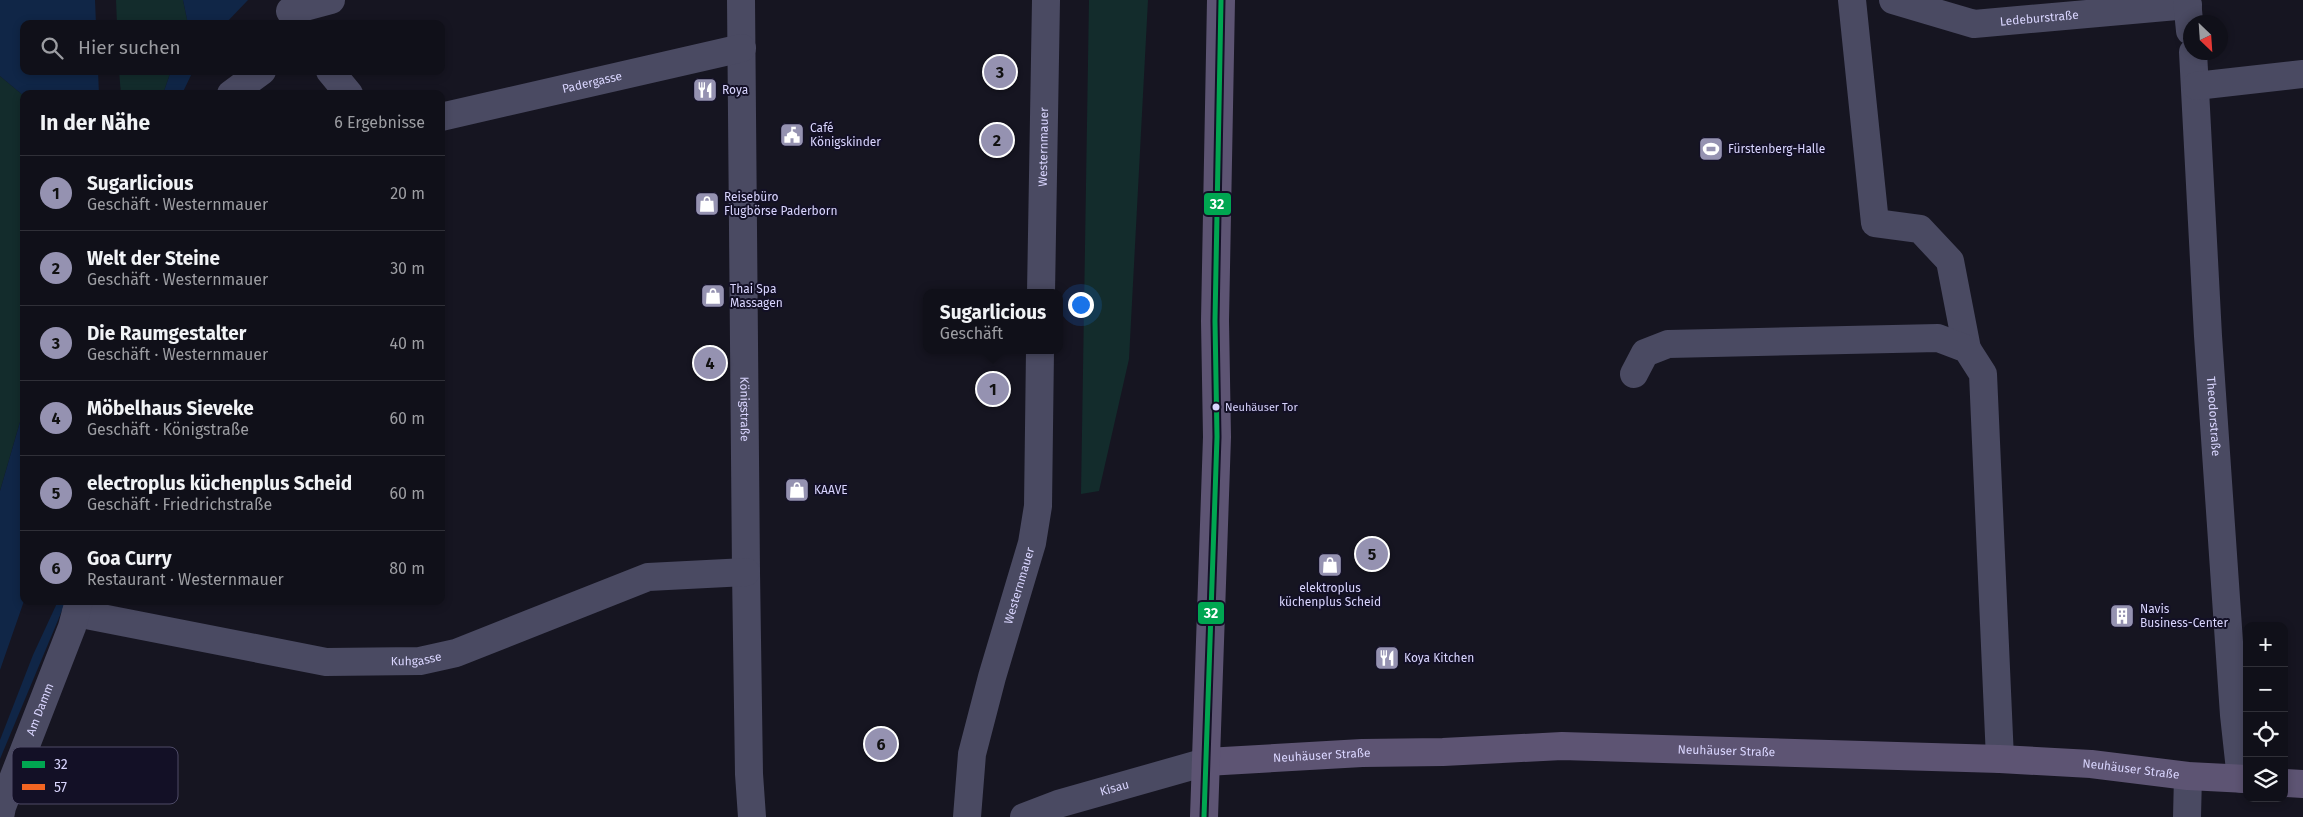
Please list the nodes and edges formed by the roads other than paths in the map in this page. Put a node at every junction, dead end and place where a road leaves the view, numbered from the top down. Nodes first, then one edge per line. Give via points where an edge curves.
1 (331, 0) edge
2 (740, 0) edge
3 (1046, 0) edge
4 (1221, 0) edge
5 (1852, 0) edge
6 (1894, 0) edge
7 (2188, 2) edge
8 (290, 12) edge
9 (2189, 15) edge
10 (742, 48) junction
11 (2194, 60) edge
12 (2303, 74) edge
13 (257, 75) edge
14 (333, 75) edge
15 (2196, 86) junction
16 (236, 90) edge
17 (345, 90) edge
18 (445, 116) edge
19 (1041, 289) edge
20 (1967, 349) junction
21 (1040, 354) edge
22 (1634, 374) dead end
23 (746, 572) junction
24 (78, 607) edge
25 (25, 747) edge
26 (2000, 760) junction
27 (1206, 762) junction
28 (2243, 773) edge
29 (2188, 776) junction
30 (2243, 779) edge
31 (12, 781) edge
32 (2288, 783) edge
33 (2303, 784) edge
34 (0, 817) edge
35 (752, 817) edge
36 (967, 817) edge
37 (1024, 817) edge
38 (1204, 817) edge
39 (2187, 817) edge

1 - 8 street
2 - 10 street, Königstraße
3 - 19 street, Westernmauer
4 - 27 main road via 1215,321 1217,437
5 - 20 street via 1875,223 1920,229 1950,262
6 - 7 street, Ledeburstraße via 1974,24
7 - 9 street
10 - 18 street, Padergasse
10 - 23 street, Königstraße
11 - 15 street, Theodorstraße
12 - 15 street
13 - 16 street
14 - 17 street
15 - 28 street, Theodorstraße via 2208,336 2234,715
20 - 22 street via 1938,338 1668,344 1644,353
20 - 26 street via 1994,373
21 - 36 street, Westernmauer via 1038,506 1032,543 972,754
23 - 24 street, Kuhgasse via 648,577 456,653 420,661 326,662
23 - 35 street, Königstraße
24 - 25 street, Am Damm
26 - 27 main road, Neuhäuser Straße via 1562,746
26 - 29 main road, Neuhäuser Straße via 2091,764
27 - 37 street, Kisau via 1058,804
27 - 38 main road
29 - 30 main road, Neuhäuser Straße
29 - 39 street
31 - 34 street, Am Damm
32 - 33 main road

